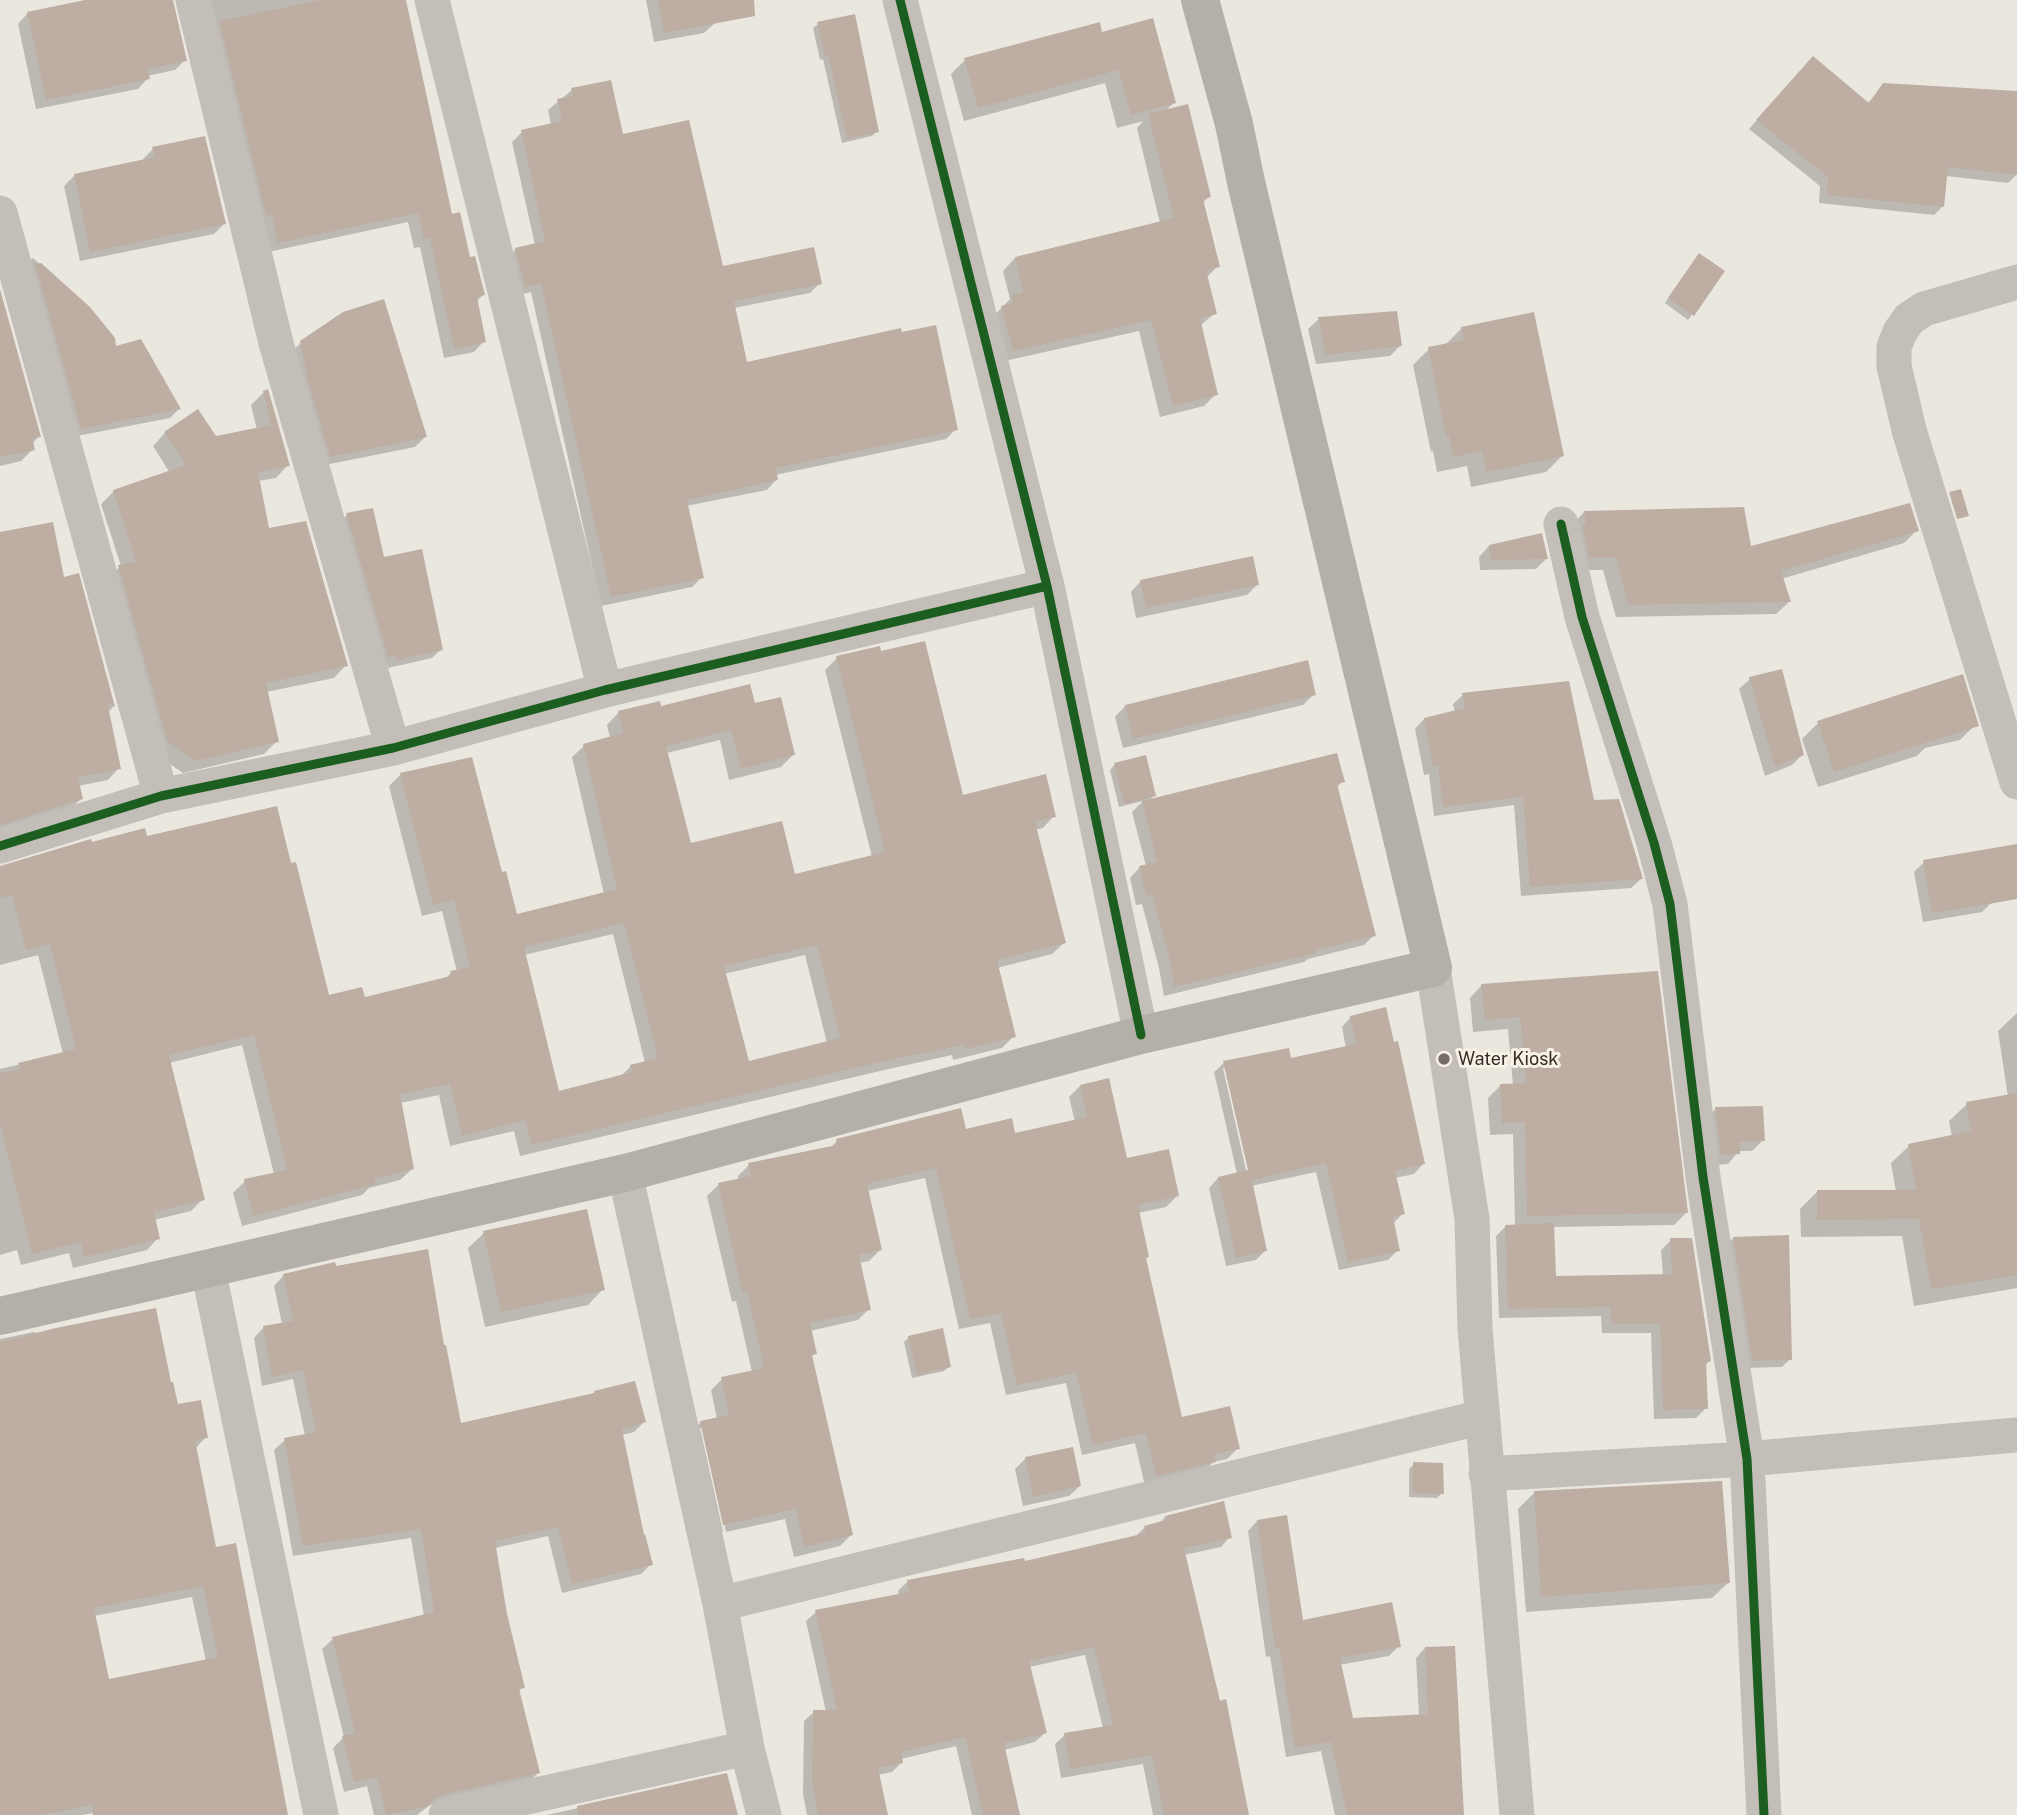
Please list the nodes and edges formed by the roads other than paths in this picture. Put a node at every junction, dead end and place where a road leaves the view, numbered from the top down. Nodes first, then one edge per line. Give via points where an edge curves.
1 (193, 0) edge
2 (432, 0) edge
3 (900, 0) edge
4 (1200, 0) edge
5 (0, 213) edge
6 (2017, 282) edge
7 (1561, 524) dead end
8 (1048, 586) junction
9 (605, 690) junction
10 (393, 748) junction
11 (2017, 782) edge
12 (162, 796) junction
13 (0, 846) edge
14 (1433, 968) junction
15 (1140, 1035) junction
16 (625, 1172) junction
17 (208, 1269) junction
18 (0, 1316) edge
19 (1482, 1417) junction
20 (2017, 1435) edge
21 (1747, 1459) junction
22 (1486, 1474) junction
23 (720, 1604) junction
24 (747, 1748) junction
25 (321, 1815) edge
26 (446, 1815) edge
27 (764, 1815) edge
28 (1517, 1815) edge
29 (1764, 1815) edge

1 - 10 street via 276,343
2 - 9 street
3 - 8 street
4 - 14 main road via 1234,124
5 - 12 street
6 - 11 street via 1924,309 1909,319 1895,347 1894,366 1909,430
7 - 21 street via 1582,617 1670,904 1703,1177
8 - 9 street
8 - 15 street
9 - 10 street
10 - 12 street
12 - 13 street
14 - 15 main road
14 - 19 street via 1472,1219
15 - 16 main road
16 - 17 main road
16 - 23 street
17 - 18 main road
17 - 25 street
19 - 22 street
19 - 23 street
20 - 21 street
21 - 22 street
21 - 29 street
22 - 28 street
23 - 24 street
24 - 26 street
24 - 27 street

